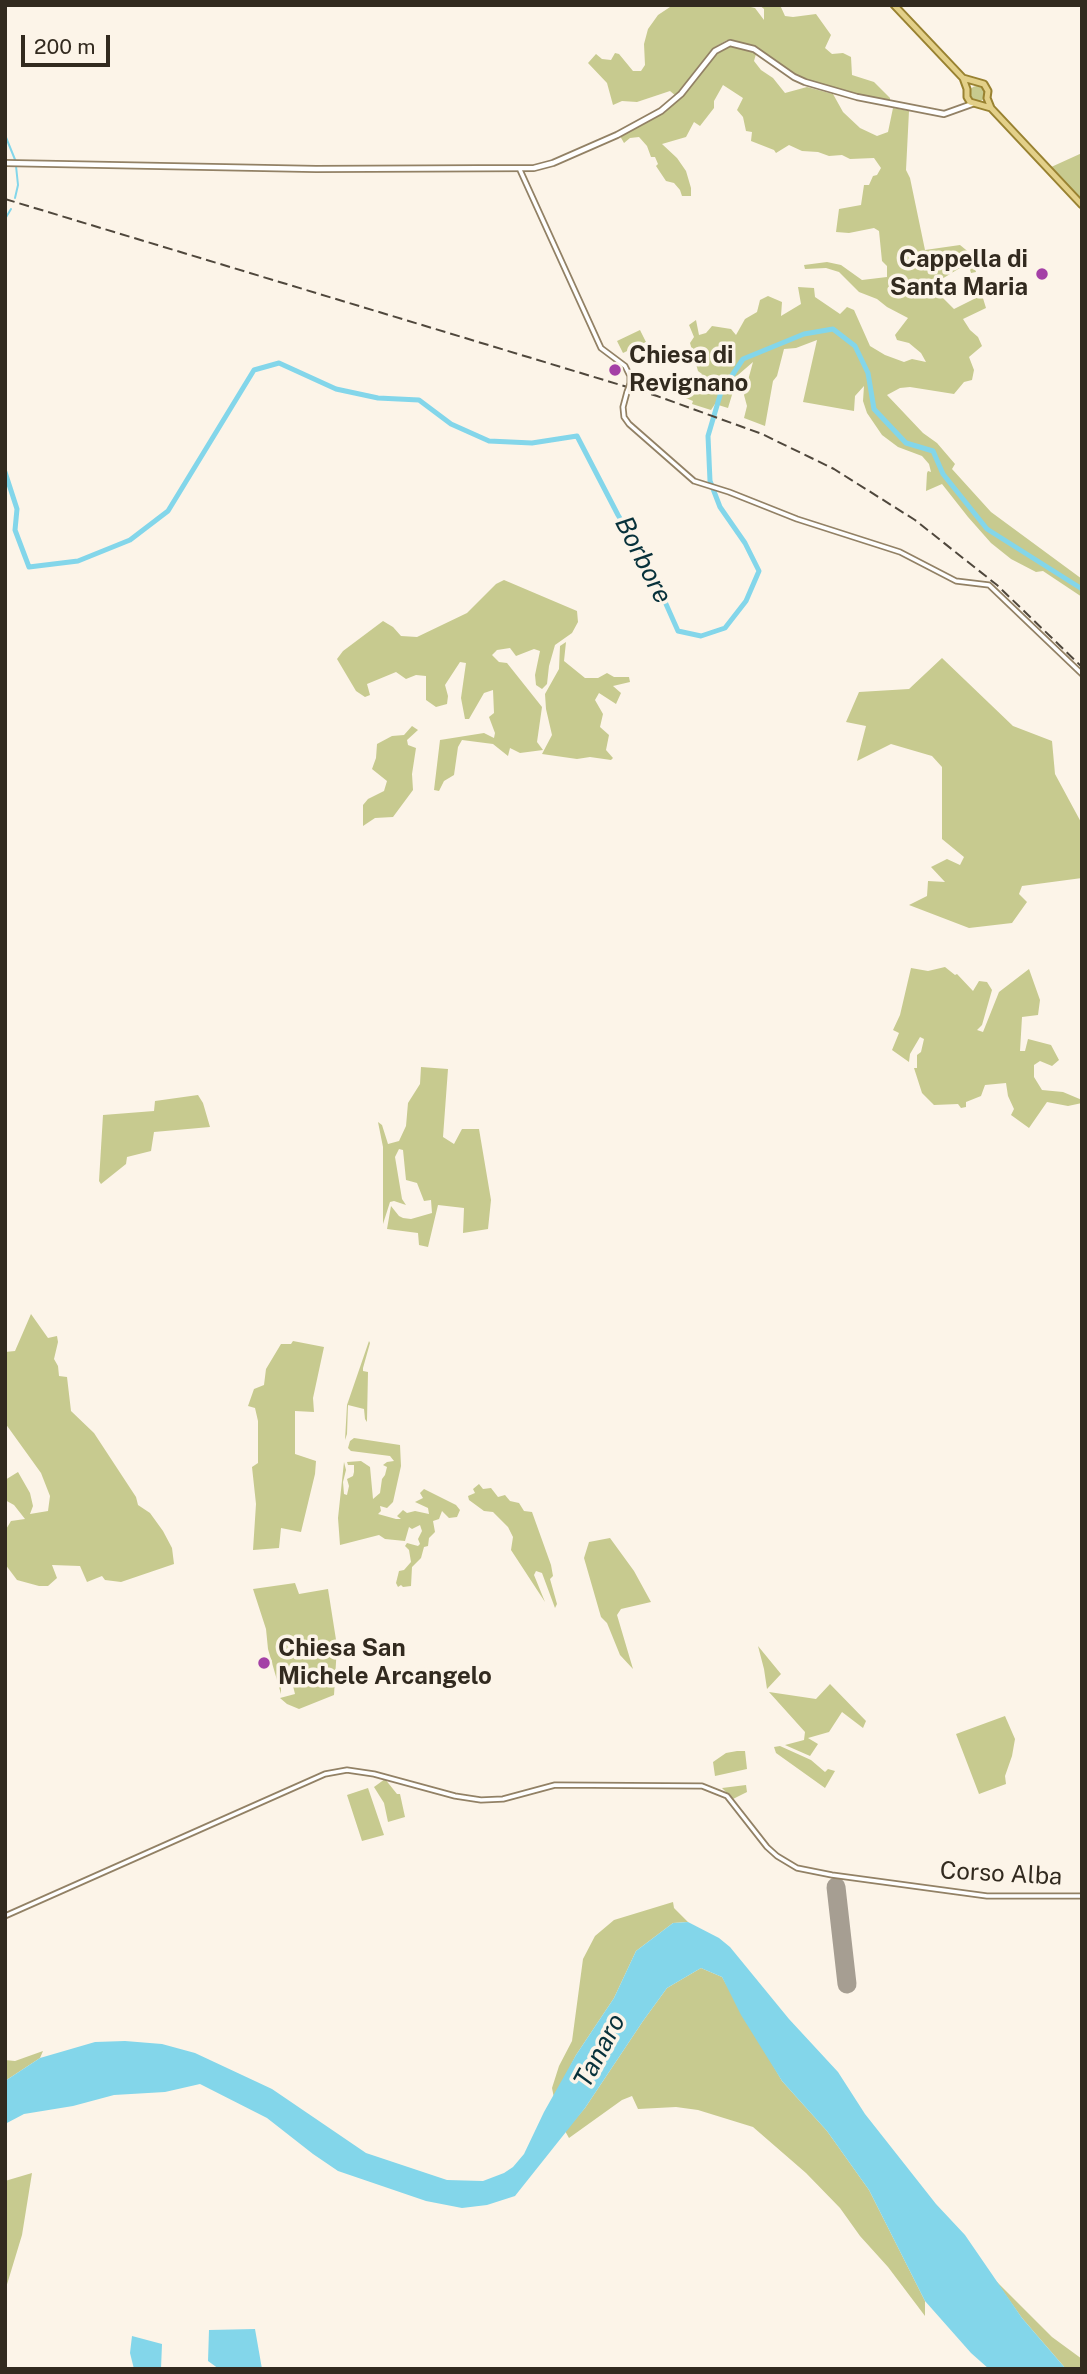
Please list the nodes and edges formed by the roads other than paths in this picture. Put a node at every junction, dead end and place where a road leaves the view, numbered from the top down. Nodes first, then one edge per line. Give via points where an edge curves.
1 (894, 5) edge
2 (963, 78) junction
3 (973, 83) junction
4 (967, 89) junction
5 (967, 97) junction
6 (987, 98) junction
7 (972, 104) junction
8 (981, 104) junction
9 (991, 108) junction
10 (958, 111) junction
11 (5, 163) edge
12 (520, 170) junction
13 (1082, 205) edge
14 (1082, 674) edge
15 (1082, 1896) edge
16 (5, 1916) edge

1 - 2 main road
2 - 3 main road
2 - 4 main road
3 - 4 main road
3 - 6 main road via 984,85
4 - 5 main road
5 - 7 main road
5 - 10 main road
6 - 8 main road
6 - 9 main road
7 - 8 main road
7 - 10 main road
8 - 9 main road
9 - 13 main road
10 - 12 main road via 936,114 815,86 794,78 754,49 730,43 715,51 681,94 654,115 553,163
11 - 12 main road
12 - 14 street, bridge via 601,348 623,364 630,381 624,413 631,426 691,478 708,486 900,552 956,581 989,585
15 - 16 street, Corso Alba via 987,1896 832,1875 788,1864 767,1847 735,1804 711,1788 555,1785 481,1800 354,1770 325,1774

